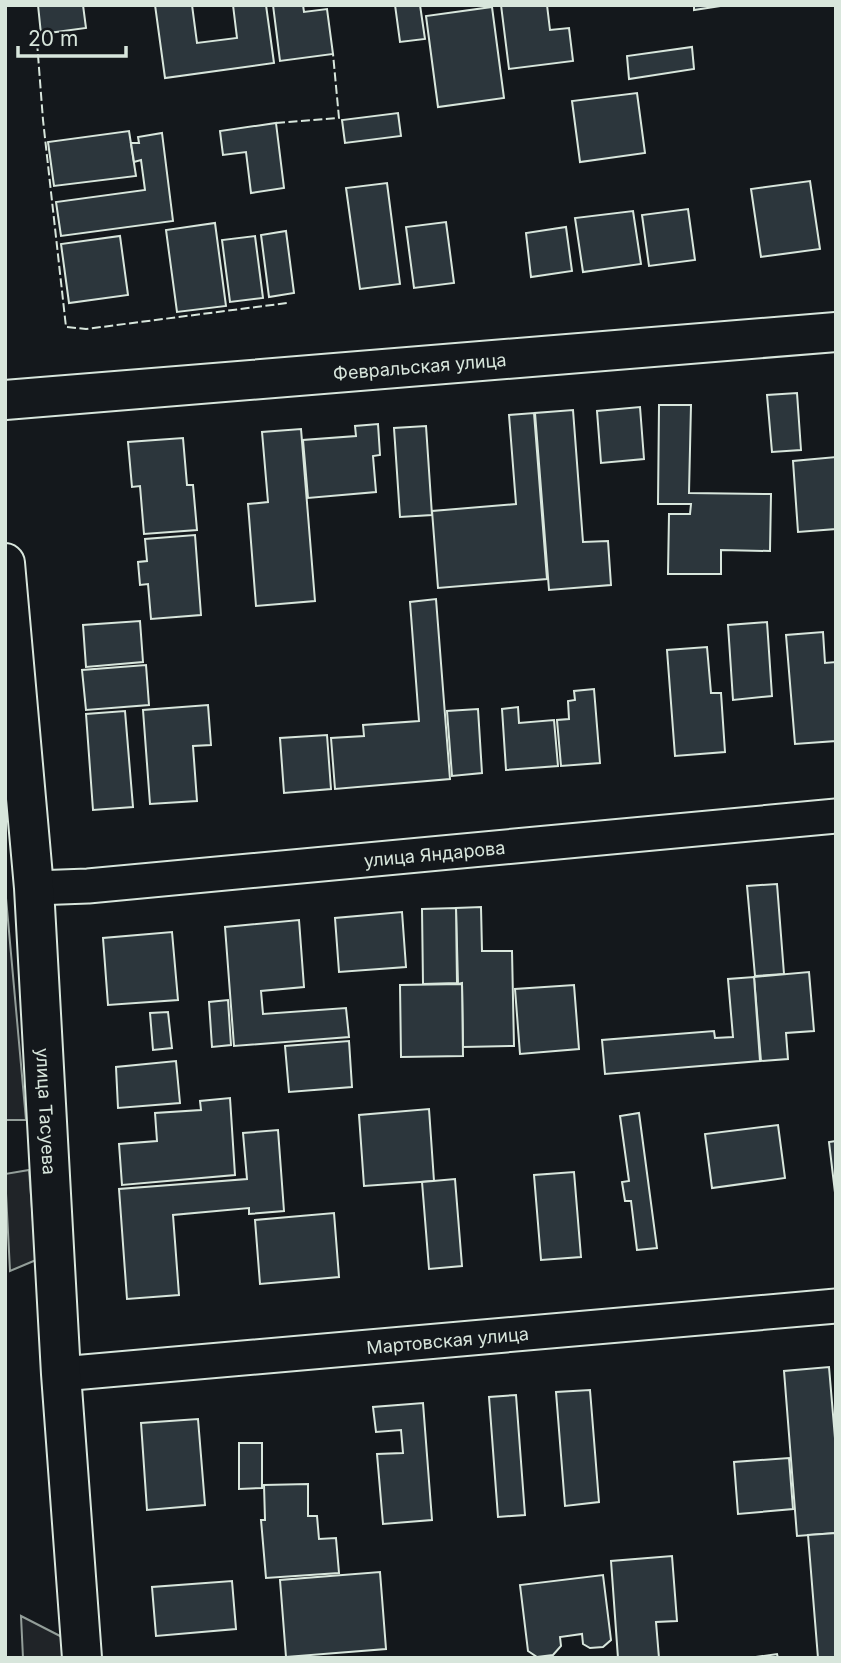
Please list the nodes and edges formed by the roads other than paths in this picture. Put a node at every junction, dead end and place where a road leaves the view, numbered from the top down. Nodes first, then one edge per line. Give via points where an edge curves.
1 (836, 332) edge
2 (5, 400) edge
3 (5, 564) edge
4 (836, 816) edge
5 (34, 888) junction
6 (836, 1306) edge
7 (61, 1374) junction
8 (82, 1658) edge

1 - 2 street, Февральская улица
3 - 5 street, улица Тасуева
4 - 5 street, улица Яндарова
5 - 7 street, улица Тасуева
6 - 7 street, Мартовская улица
7 - 8 street, улица Тасуева

